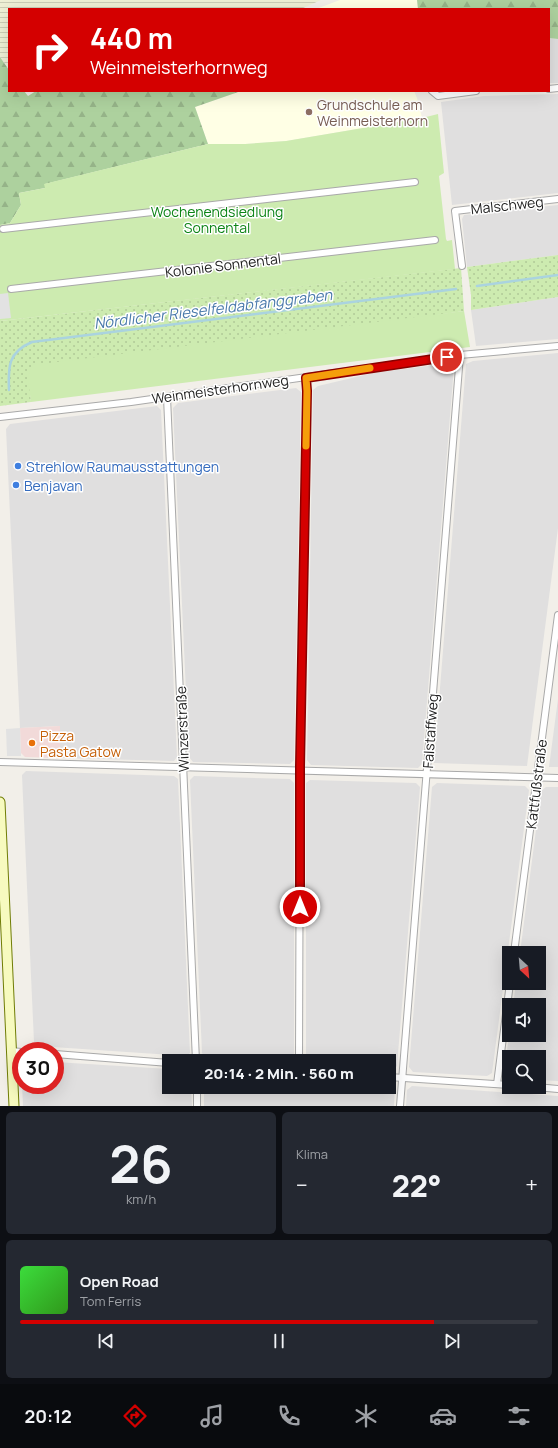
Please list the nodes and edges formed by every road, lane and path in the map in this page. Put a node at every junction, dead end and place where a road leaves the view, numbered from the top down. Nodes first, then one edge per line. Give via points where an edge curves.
1 (433, 92) edge
2 (468, 92) edge
3 (415, 182) dead end
4 (558, 199) edge
5 (3, 229) dead end
6 (435, 240) dead end
7 (462, 266) dead end
8 (11, 289) dead end
9 (558, 346) edge
10 (460, 355) junction
11 (306, 378) junction
12 (167, 397) junction
13 (0, 417) edge
14 (558, 615) edge
15 (0, 762) edge
16 (184, 768) junction
17 (301, 771) junction
18 (427, 774) junction
19 (537, 778) junction
20 (558, 778) edge
21 (0, 802) edge
22 (515, 946) edge
23 (3, 948) edge
24 (509, 990) edge
25 (15, 1042) edge
26 (196, 1054) edge
27 (299, 1054) edge
28 (64, 1055) edge
29 (162, 1062) edge
30 (396, 1078) edge
31 (402, 1078) junction
32 (497, 1084) junction
33 (502, 1084) edge
34 (546, 1088) edge
35 (558, 1089) edge
36 (14, 1094) edge
37 (197, 1094) edge
38 (14, 1106) edge
39 (197, 1106) edge
40 (400, 1106) edge

1 - 2 street via 438,96
3 - 5 street
4 - 7 street, Malschweg via 455,211
6 - 8 street, Kolonie Sonnental
9 - 10 street, Weinmeisterhornweg
10 - 11 street, Weinmeisterhornweg
10 - 18 street, Falstaffweg
11 - 12 street, Weinmeisterhornweg
11 - 17 street
12 - 13 street, Weinmeisterhornweg
12 - 16 street, Winzerstraße
14 - 19 street, Kattfußstraße
15 - 16 street
16 - 17 street
16 - 26 street, Winzerstraße
17 - 18 street
17 - 27 street
18 - 19 street
18 - 31 street, Falstaffweg
19 - 20 street
19 - 22 street, Kattfußstraße
21 - 23 main road
23 - 25 main road
24 - 32 street
28 - 29 street
30 - 31 street
31 - 32 street
31 - 40 street, Falstaffweg
32 - 33 street
34 - 35 street
36 - 38 main road
37 - 39 street

